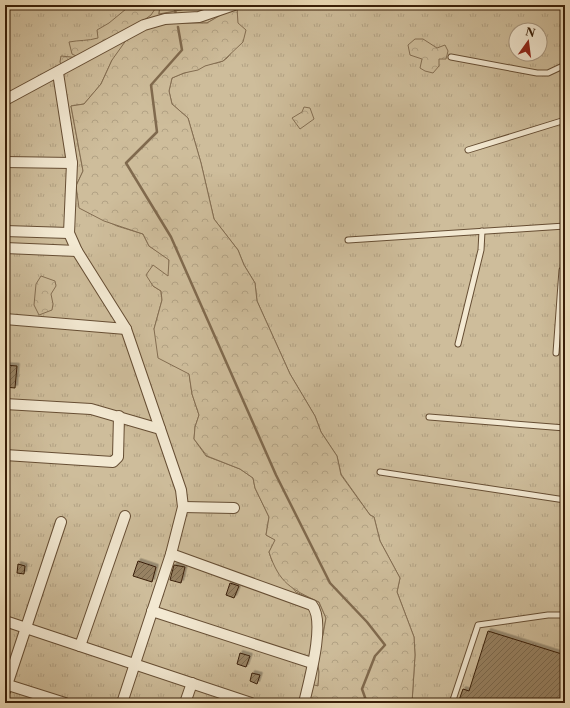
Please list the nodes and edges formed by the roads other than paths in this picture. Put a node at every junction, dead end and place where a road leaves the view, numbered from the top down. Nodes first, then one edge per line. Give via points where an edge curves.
1 (234, 5) edge
2 (451, 57) dead end
3 (565, 64) edge
4 (58, 73) junction
5 (5, 100) edge
6 (565, 120) edge
7 (468, 150) dead end
8 (5, 162) edge
9 (72, 163) junction
10 (565, 226) edge
11 (5, 231) edge
12 (482, 232) junction
13 (69, 233) junction
14 (348, 240) dead end
15 (5, 248) edge
16 (77, 251) junction
17 (565, 267) edge
18 (5, 319) edge
19 (126, 329) junction
20 (458, 344) dead end
21 (556, 354) dead end
22 (5, 404) edge
23 (119, 416) junction
24 (429, 417) dead end
25 (160, 428) junction
26 (565, 428) edge
27 (5, 455) edge
28 (380, 472) dead end
29 (565, 500) edge
30 (183, 507) junction
31 (234, 508) dead end
32 (126, 516) dead end
33 (61, 522) dead end
34 (171, 554) junction
35 (152, 611) junction
36 (565, 615) edge
37 (5, 621) edge
38 (26, 628) junction
39 (80, 646) junction
40 (312, 663) junction
41 (135, 664) junction
42 (192, 683) junction
43 (6, 687) edge
44 (66, 703) edge
45 (122, 703) edge
46 (185, 703) edge
47 (251, 703) edge
48 (304, 703) edge
49 (452, 703) edge

1 - 4 street via 199,18 165,19 144,25
2 - 3 lane via 537,73 548,73
4 - 5 street
4 - 9 street
6 - 7 lane
8 - 9 street
9 - 13 street
10 - 12 lane
11 - 13 street
12 - 14 lane
12 - 20 lane via 481,250
13 - 16 street
15 - 16 street
16 - 19 street
17 - 21 lane via 562,270
18 - 19 street
19 - 25 street
22 - 23 street via 92,409
23 - 25 street
23 - 27 street via 118,458 113,462
24 - 26 lane
25 - 30 street via 181,490
28 - 29 lane
30 - 31 street
30 - 34 street
32 - 39 street
33 - 38 street
34 - 35 street
34 - 40 street via 312,605 316,609 318,626
35 - 40 street
35 - 41 street
36 - 49 lane via 478,625
37 - 38 street
38 - 39 street
38 - 43 street
39 - 41 street
40 - 48 street
41 - 42 street
41 - 45 street
42 - 46 street
42 - 47 street
43 - 44 street

